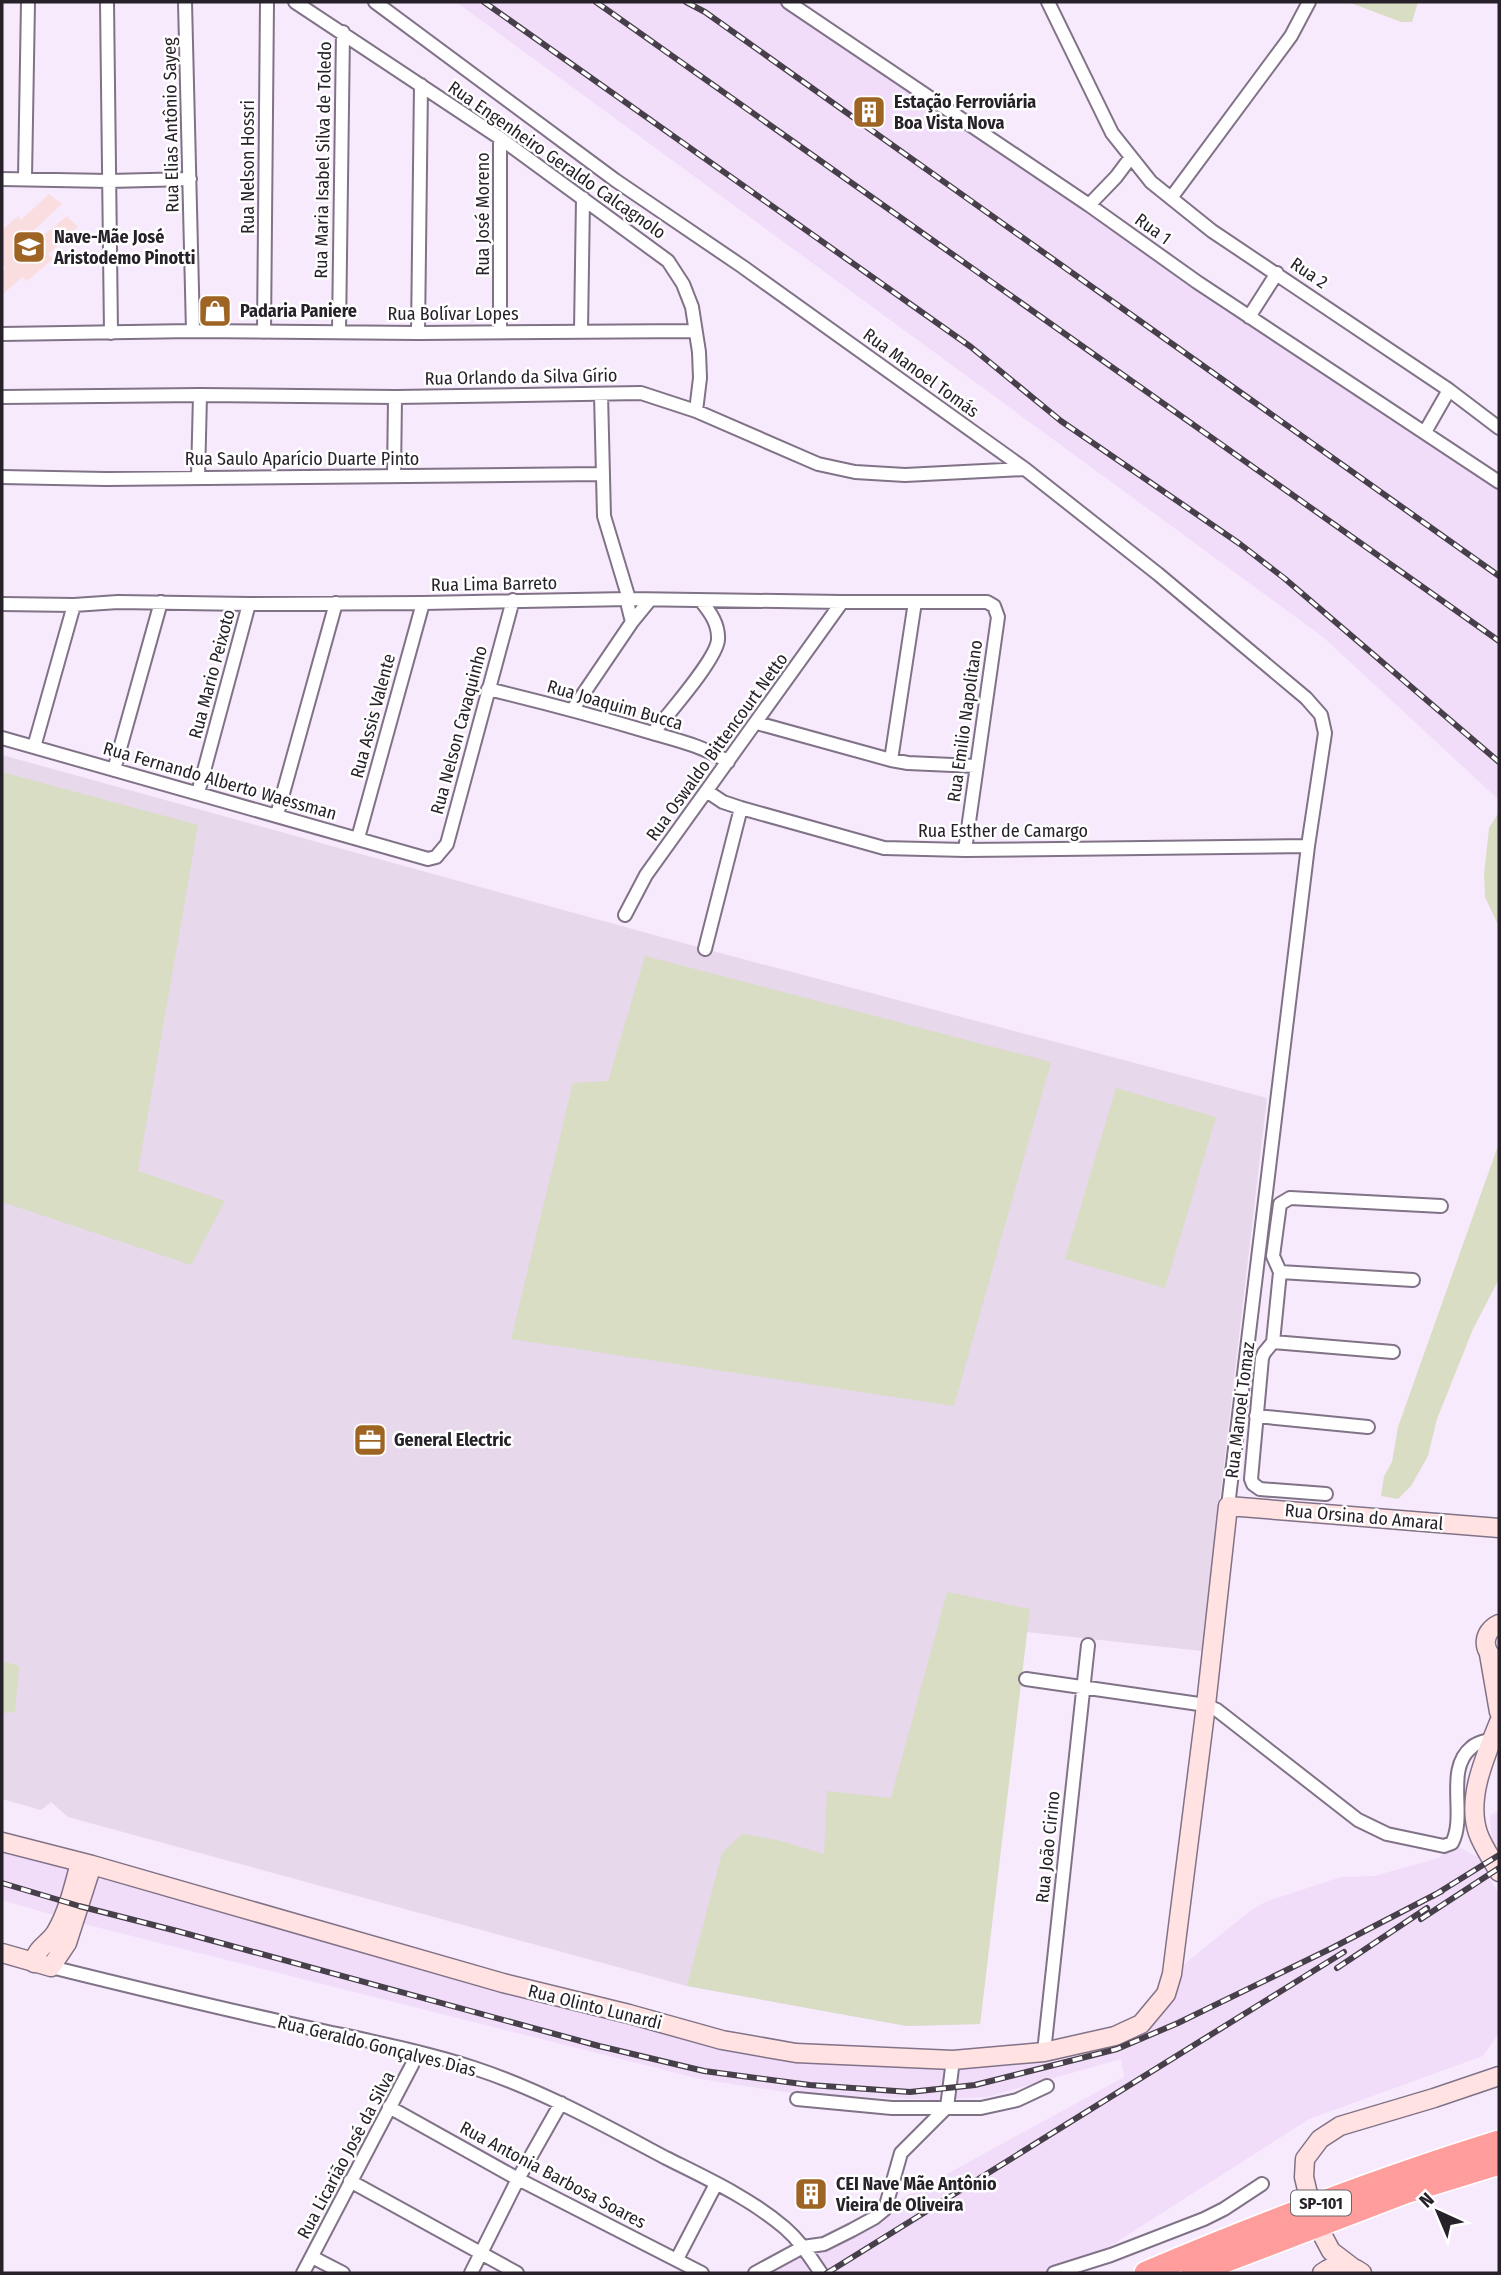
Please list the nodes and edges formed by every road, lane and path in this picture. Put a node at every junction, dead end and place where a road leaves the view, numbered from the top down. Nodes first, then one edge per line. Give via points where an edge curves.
1 (28, 2) edge
2 (107, 2) edge
3 (185, 2) edge
4 (267, 2) edge
5 (295, 2) edge
6 (375, 2) edge
7 (788, 2) edge
8 (1048, 2) edge
9 (1309, 2) edge
10 (343, 32) junction
11 (421, 85) junction
12 (500, 138) junction
13 (1131, 157) junction
14 (25, 178) junction
15 (2, 179) edge
16 (190, 179) junction
17 (109, 181) junction
18 (583, 198) junction
19 (1171, 198) junction
20 (1089, 205) junction
21 (1277, 273) junction
22 (1249, 317) junction
23 (192, 331) junction
24 (339, 331) junction
25 (580, 331) junction
26 (695, 331) junction
27 (264, 332) junction
28 (500, 332) junction
29 (111, 333) junction
30 (418, 333) junction
31 (2, 334) edge
32 (1449, 390) junction
33 (601, 394) junction
34 (200, 395) junction
35 (2, 397) edge
36 (395, 397) junction
37 (696, 411) junction
38 (1499, 428) edge
39 (1425, 432) junction
40 (1025, 469) junction
41 (602, 474) junction
42 (394, 476) junction
43 (2, 477) edge
44 (198, 478) junction
45 (1499, 482) edge
46 (629, 598) junction
47 (513, 600) junction
48 (650, 600) junction
49 (701, 601) junction
50 (716, 601) junction
51 (161, 602) junction
52 (842, 602) junction
53 (915, 602) junction
54 (987, 602) joint
55 (336, 603) junction
56 (423, 603) junction
57 (2, 604) edge
58 (249, 604) junction
59 (74, 605) junction
60 (712, 615) junction
61 (632, 622) junction
62 (488, 689) junction
63 (573, 709) junction
64 (757, 723) junction
65 (653, 733) junction
66 (2, 738) edge
67 (34, 747) junction
68 (891, 760) junction
69 (728, 762) junction
70 (975, 766) junction
71 (114, 769) junction
72 (708, 792) junction
73 (198, 793) junction
74 (741, 808) junction
75 (276, 815) junction
76 (358, 838) junction
77 (1308, 846) junction
78 (965, 850) junction
79 (428, 859) joint
80 (625, 915) dead end
81 (705, 949) dead end
82 (1441, 1206) dead end
83 (1280, 1272) junction
84 (1413, 1280) dead end
85 (1250, 1321) junction
86 (1274, 1324) junction
87 (1273, 1342) junction
88 (1393, 1352) dead end
89 (1256, 1416) junction
90 (1368, 1427) dead end
91 (1326, 1494) dead end
92 (1228, 1506) junction
93 (1499, 1528) edge
94 (1499, 1624) edge
95 (1088, 1645) dead end
96 (1494, 1658) edge
97 (1026, 1679) dead end
98 (1083, 1687) junction
99 (1206, 1705) junction
100 (1499, 1712) edge
101 (1499, 1722) edge
102 (1493, 1739) junction
103 (2, 1842) edge
104 (86, 1864) junction
105 (1499, 1872) edge
106 (2, 1952) edge
107 (47, 1958) junction
108 (1172, 1974) joint
109 (417, 2052) junction
110 (1044, 2052) junction
111 (953, 2060) junction
112 (1499, 2066) edge
113 (1499, 2076) edge
114 (1476, 2084) junction
115 (1047, 2087) dead end
116 (797, 2099) dead end
117 (561, 2103) junction
118 (389, 2107) junction
119 (947, 2107) junction
120 (1492, 2143) edge
121 (1499, 2163) edge
122 (518, 2179) junction
123 (350, 2181) junction
124 (716, 2184) junction
125 (1262, 2184) dead end
126 (1308, 2194) dead end
127 (803, 2247) junction
128 (482, 2253) junction
129 (312, 2257) junction
130 (677, 2259) junction
131 (1357, 2270) edge
132 (303, 2273) edge
133 (343, 2273) edge
134 (471, 2273) edge
135 (517, 2273) edge
136 (702, 2273) edge
137 (755, 2273) edge
138 (821, 2273) edge
139 (1054, 2273) edge
140 (1146, 2273) edge
141 (1193, 2273) edge
142 (1321, 2273) edge

1 - 14 street
2 - 17 street
3 - 16 street, Rua Elias Antônio Sayeg
4 - 27 street, Rua Nelson Hossri
5 - 10 street, Rua Engenheiro Geraldo Calcagnolo
6 - 40 street, Rua Manoel Tomás via 615,180
7 - 20 street, Rua 1
8 - 13 street, Rua 2 via 1112,133
9 - 19 street via 1291,36
10 - 11 street, Rua Engenheiro Geraldo Calcagnolo
10 - 24 street, Rua Maria Isabel Silva de Toledo
11 - 12 street, Rua Engenheiro Geraldo Calcagnolo
11 - 30 street
12 - 18 street, Rua Engenheiro Geraldo Calcagnolo
12 - 28 street, Rua José Moreno
13 - 19 street, Rua 2
13 - 20 street
14 - 15 street
14 - 17 street
16 - 17 street
16 - 23 street, Rua Elias Antônio Sayeg
17 - 29 street
18 - 25 street
18 - 26 street, Rua Engenheiro Geraldo Calcagnolo via 667,261 683,284
19 - 21 street, Rua 2
20 - 22 street, Rua 1
21 - 22 street
21 - 32 street, Rua 2
22 - 39 street, Rua 1
23 - 27 street, Rua Bolívar Lopes
23 - 29 street, Rua Bolívar Lopes
24 - 27 street, Rua Bolívar Lopes
24 - 30 street, Rua Bolívar Lopes
25 - 26 street, Rua Bolívar Lopes
25 - 28 street, Rua Bolívar Lopes
26 - 37 street, Rua Engenheiro Geraldo Calcagnolo via 700,378
28 - 30 street, Rua Bolívar Lopes
29 - 31 street, Rua Bolívar Lopes
32 - 38 street, Rua 2
32 - 39 street
33 - 36 street, Rua Orlando da Silva Gírio
33 - 37 street, Rua Orlando da Silva Gírio via 641,393
33 - 41 street
34 - 35 street, Rua Orlando da Silva Gírio
34 - 36 street, Rua Orlando da Silva Gírio
34 - 44 street
36 - 42 street
37 - 40 street, Rua Orlando da Silva Gírio via 818,464 855,472 905,475
39 - 45 street, Rua 1
40 - 77 street, Rua Manoel Tomás via 1315,706 1325,733
41 - 42 street, Rua Saulo Aparício Duarte Pinto
41 - 46 street via 604,516
42 - 44 street, Rua Saulo Aparício Duarte Pinto
43 - 44 street, Rua Saulo Aparício Duarte Pinto
46 - 47 street, Rua Lima Barreto
46 - 48 street, Rua Lima Barreto
46 - 61 street
47 - 56 street, Rua Lima Barreto
47 - 62 street, Rua Nelson Cavaquinho
48 - 49 street, Rua Lima Barreto
48 - 61 street
49 - 50 street, Rua Lima Barreto
49 - 60 street
50 - 52 street, Rua Lima Barreto
50 - 60 street
51 - 58 street, Rua Lima Barreto
51 - 59 street, Rua Lima Barreto
51 - 71 street
52 - 53 street, Rua Lima Barreto
52 - 64 street, Rua Oswaldo Bittencourt Netto
53 - 54 street, Rua Lima Barreto
53 - 68 street
54 - 70 street, Rua Emilio Napolitano via 999,617
55 - 56 street, Rua Lima Barreto
55 - 58 street, Rua Lima Barreto
55 - 75 street
56 - 76 street, Rua Assis Valente
57 - 59 street, Rua Lima Barreto
58 - 73 street, Rua Mario Peixoto
59 - 67 street
60 - 65 street via 716,649
61 - 63 street
62 - 63 street, Rua Joaquim Bucca
62 - 79 street, Rua Nelson Cavaquinho via 447,844
63 - 65 street, Rua Joaquim Bucca
64 - 68 street
64 - 69 street, Rua Oswaldo Bittencourt Netto
65 - 69 street, Rua Joaquim Bucca via 712,751
66 - 67 street, Rua Fernando Alberto Waessman
67 - 71 street, Rua Fernando Alberto Waessman
68 - 70 street
69 - 72 street, Rua Oswaldo Bittencourt Netto
70 - 78 street, Rua Emilio Napolitano
71 - 73 street, Rua Fernando Alberto Waessman
72 - 74 street, Rua Esther de Camargo
72 - 80 street, Rua Oswaldo Bittencourt Netto via 646,876
73 - 75 street, Rua Fernando Alberto Waessman
74 - 78 street, Rua Esther de Camargo via 884,848
74 - 81 street
75 - 76 street, Rua Fernando Alberto Waessman
76 - 79 street, Rua Fernando Alberto Waessman
77 - 78 street, Rua Esther de Camargo
77 - 85 street, Rua Manoel Tomaz
82 - 83 street via 1285,1199 1280,1204 1273,1256
83 - 84 street
83 - 86 street
85 - 86 street
85 - 92 street, Rua Manoel Tomaz
86 - 87 street
87 - 88 street
87 - 89 street via 1262,1358
89 - 90 street
89 - 91 street via 1253,1484 1260,1489
92 - 93 street, Rua Orsina do Amaral
92 - 99 street, Rua Manoel Tomaz
94 - 96 street via 1485,1642
95 - 98 street, Rua João Cirino
96 - 100 street
97 - 98 street
98 - 99 street
98 - 110 street, Rua João Cirino
99 - 102 street via 1372,1829 1444,1846 1457,1834 1459,1767 1464,1755 1473,1745
99 - 108 street, Rua Manoel Tomaz
101 - 102 street
102 - 105 street via 1475,1797 1475,1817 1483,1845
103 - 104 street, Rua Olinto Lunardi
104 - 107 street via 51,1939
104 - 111 street, Rua Olinto Lunardi via 722,2040 796,2053
106 - 107 street, Rua Geraldo Gonçalves Dias
107 - 109 street, Rua Geraldo Gonçalves Dias via 77,1974 132,1988
108 - 110 street, Rua Olinto Lunardi via 1166,1994 1141,2024 1115,2036
109 - 117 street, Rua Geraldo Gonçalves Dias via 475,2068
109 - 118 street, Rua Licarião José da Silva
110 - 111 street, Rua Olinto Lunardi
111 - 119 street
112 - 114 street
113 - 114 street
114 - 126 street via 1340,2126 1320,2139 1305,2159
115 - 119 street via 981,2108
116 - 119 street via 892,2108
117 - 122 street
117 - 124 street, Rua Geraldo Gonçalves Dias
118 - 122 street, Rua Antonia Barbosa Soares
118 - 123 street, Rua Licarião José da Silva
119 - 127 street via 901,2153 885,2209 824,2244
120 - 140 highway, SP-101 via 1268,2222
121 - 141 highway, SP-101 via 1405,2192
122 - 128 street
122 - 130 street, Rua Antonia Barbosa Soares
123 - 128 street
123 - 129 street, Rua Licarião José da Silva
124 - 127 street, Rua Geraldo Gonçalves Dias via 766,2213
124 - 130 street
125 - 139 street via 1203,2219
127 - 137 street
127 - 138 street, Rua Geraldo Gonçalves Dias
128 - 134 street
128 - 135 street
129 - 132 street, Rua Licarião José da Silva
129 - 133 street
130 - 136 street, Rua Antonia Barbosa Soares
131 - 142 street via 1337,2265
131 - 142 street via 1324,2240

